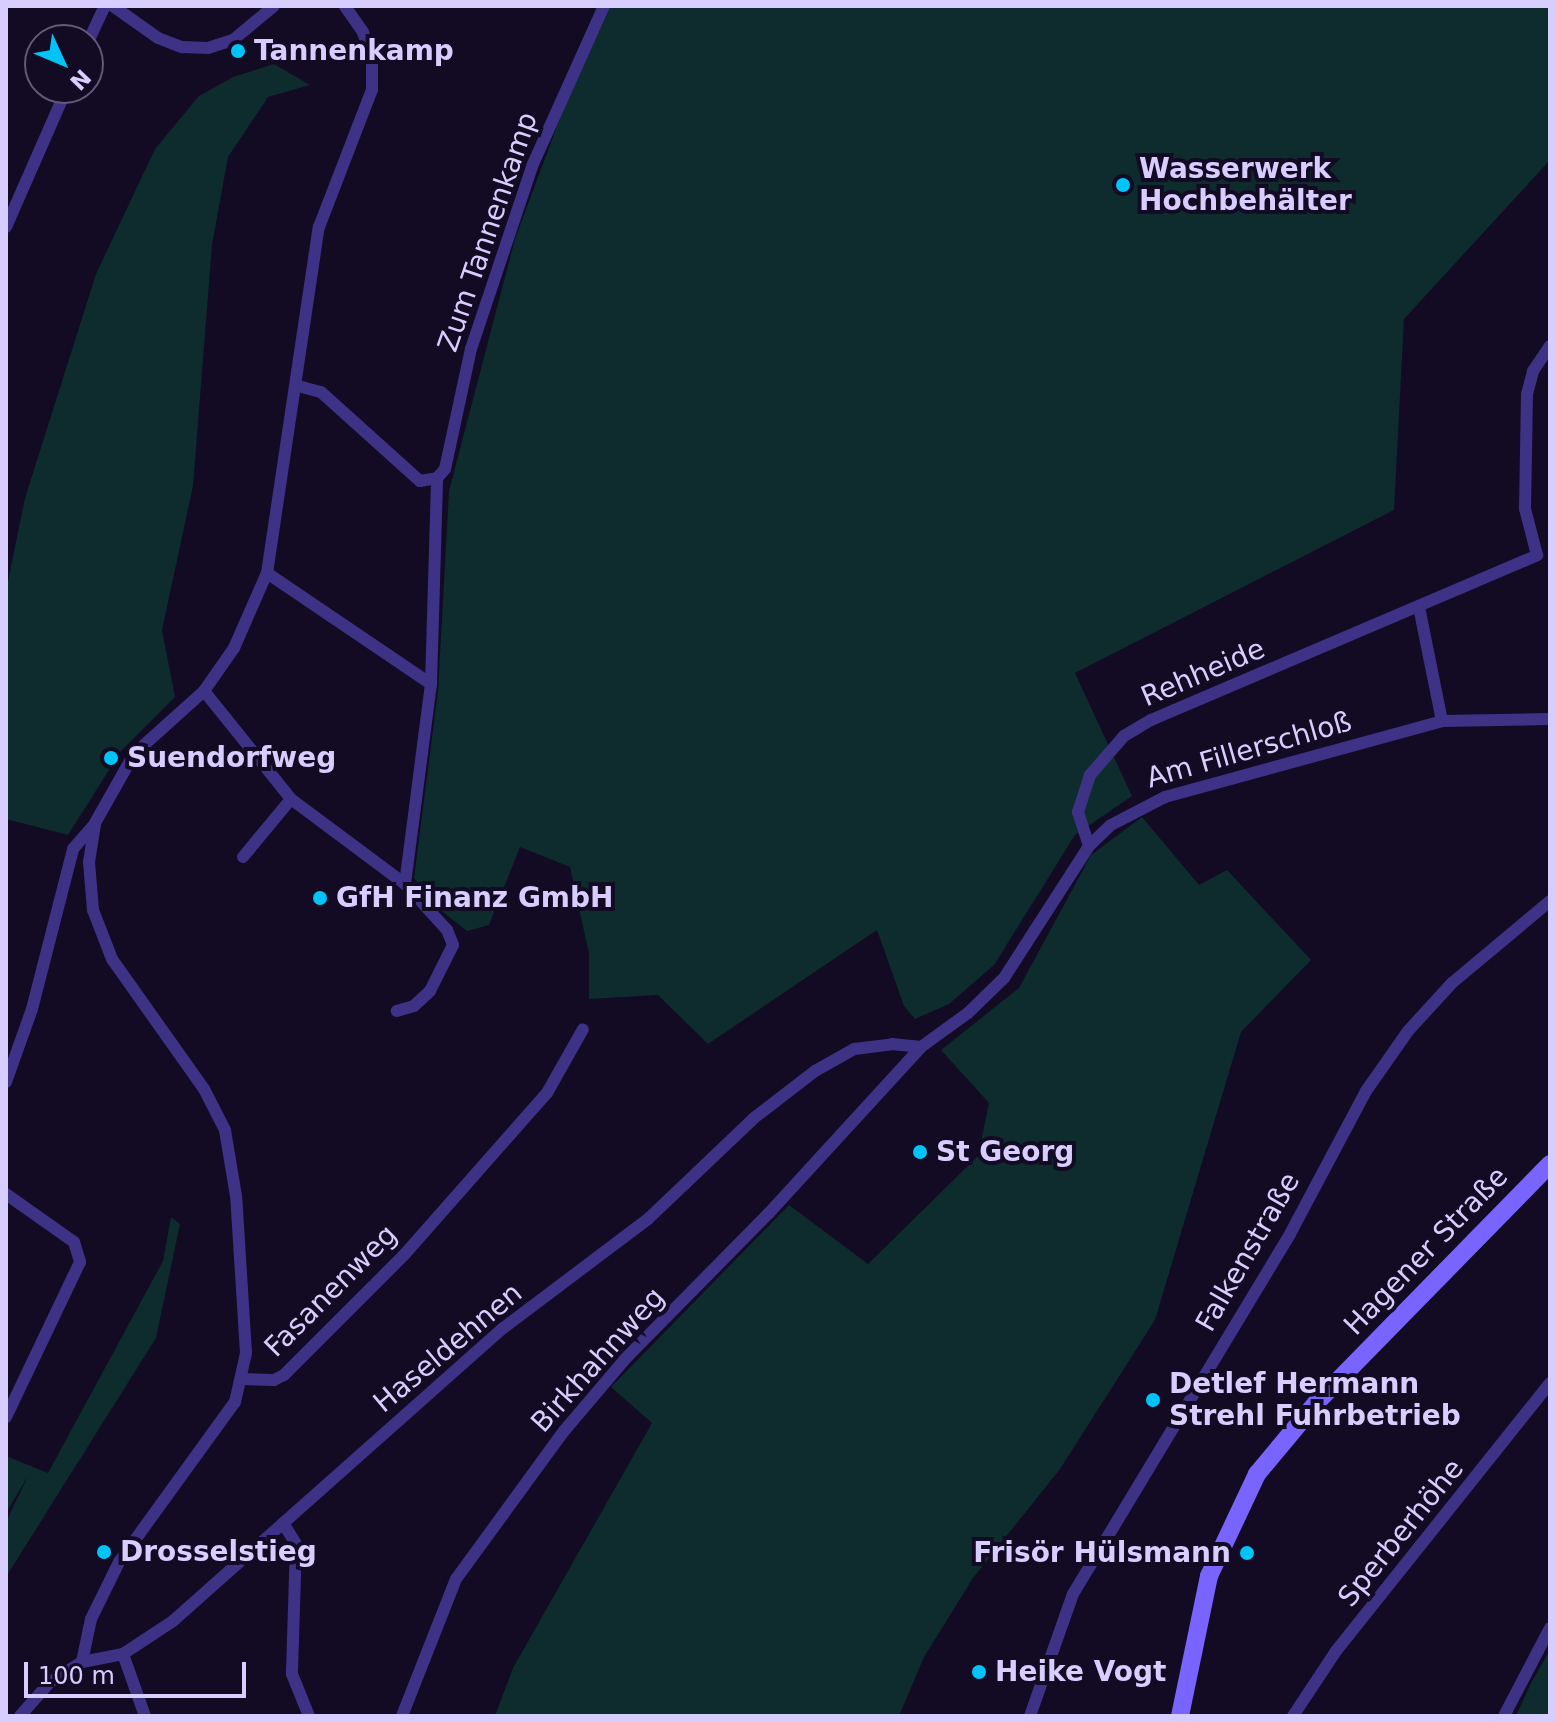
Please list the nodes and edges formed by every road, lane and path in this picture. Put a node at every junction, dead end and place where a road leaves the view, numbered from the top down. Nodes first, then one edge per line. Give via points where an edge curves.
1 (113, 6) edge
2 (274, 6) edge
3 (345, 6) edge
4 (604, 6) edge
5 (60, 104) edge
6 (6, 227) edge
7 (1550, 346) edge
8 (298, 386) junction
9 (437, 478) junction
10 (1543, 553) edge
11 (267, 573) junction
12 (1419, 607) junction
13 (431, 684) junction
14 (204, 691) junction
15 (1550, 719) edge
16 (1442, 721) junction
17 (291, 799) junction
18 (95, 823) junction
19 (1089, 846) junction
20 (243, 857) dead end
21 (405, 884) junction
22 (1550, 901) edge
23 (397, 1011) dead end
24 (583, 1029) dead end
25 (921, 1047) junction
26 (894, 1081) joint
27 (6, 1082) edge
28 (1550, 1164) edge
29 (6, 1194) edge
30 (243, 1379) junction
31 (1550, 1383) edge
32 (6, 1417) edge
33 (283, 1523) junction
34 (1550, 1628) edge
35 (123, 1654) junction
36 (82, 1662) junction
37 (20, 1716) edge
38 (145, 1716) edge
39 (309, 1716) edge
40 (402, 1716) edge
41 (1030, 1716) edge
42 (1180, 1716) edge
43 (1293, 1716) edge
44 (1504, 1716) edge

1 - 2 street via 158,38 182,47 208,48 233,40
3 - 8 street via 363,32 372,60 372,90 319,227
4 - 9 street, Zum Tannenkamp via 533,164 471,349 445,469
5 - 6 street
7 - 10 street, Rehheide via 1533,371 1527,394 1525,509
8 - 9 street via 321,392 420,481
8 - 11 street
9 - 13 street, Zum Tannenkamp via 441,490
10 - 12 street, Rehheide
11 - 13 street
11 - 14 street via 234,648
12 - 16 street
12 - 19 street, Rehheide via 1124,736 1090,775 1078,812
13 - 21 street, Zum Tannenkamp
14 - 17 street
14 - 18 street via 134,754
15 - 16 street, Am Fillerschloß
16 - 19 street, Am Fillerschloß via 1165,797 1124,817
17 - 20 street
17 - 21 street
18 - 27 street via 73,849 32,1009
18 - 30 street via 89,862 93,910 112,959 204,1089 225,1130 236,1196
19 - 25 street, Am Fillerschloß via 1004,978
21 - 23 street via 447,930 453,945 430,991 414,1006
22 - 41 street, Falkenstraße via 1452,983 1408,1031 1366,1091 1290,1234 1073,1594
24 - 30 street, Fasanenweg via 547,1093 404,1255 284,1375 274,1380
25 - 26 street, Am Fillerschloß
25 - 33 street, Haseldehnen via 854,1049 815,1071 754,1118 648,1219 502,1329
26 - 40 street, Birkhahnweg via 625,1359 501,1511 456,1579
28 - 42 main road, Hagener Straße via 1317,1402 1257,1474 1209,1576
29 - 32 street via 74,1242 80,1262
30 - 36 street, Fasanenweg via 224,1418 119,1562 91,1619
31 - 43 street, Sperberhöhe via 1336,1651
33 - 35 street, Haseldehnen via 173,1621
33 - 39 street via 296,1544 292,1674
34 - 44 street
35 - 36 street, Haseldehnen
35 - 38 street
36 - 37 street, Haseldehnen via 50,1682

